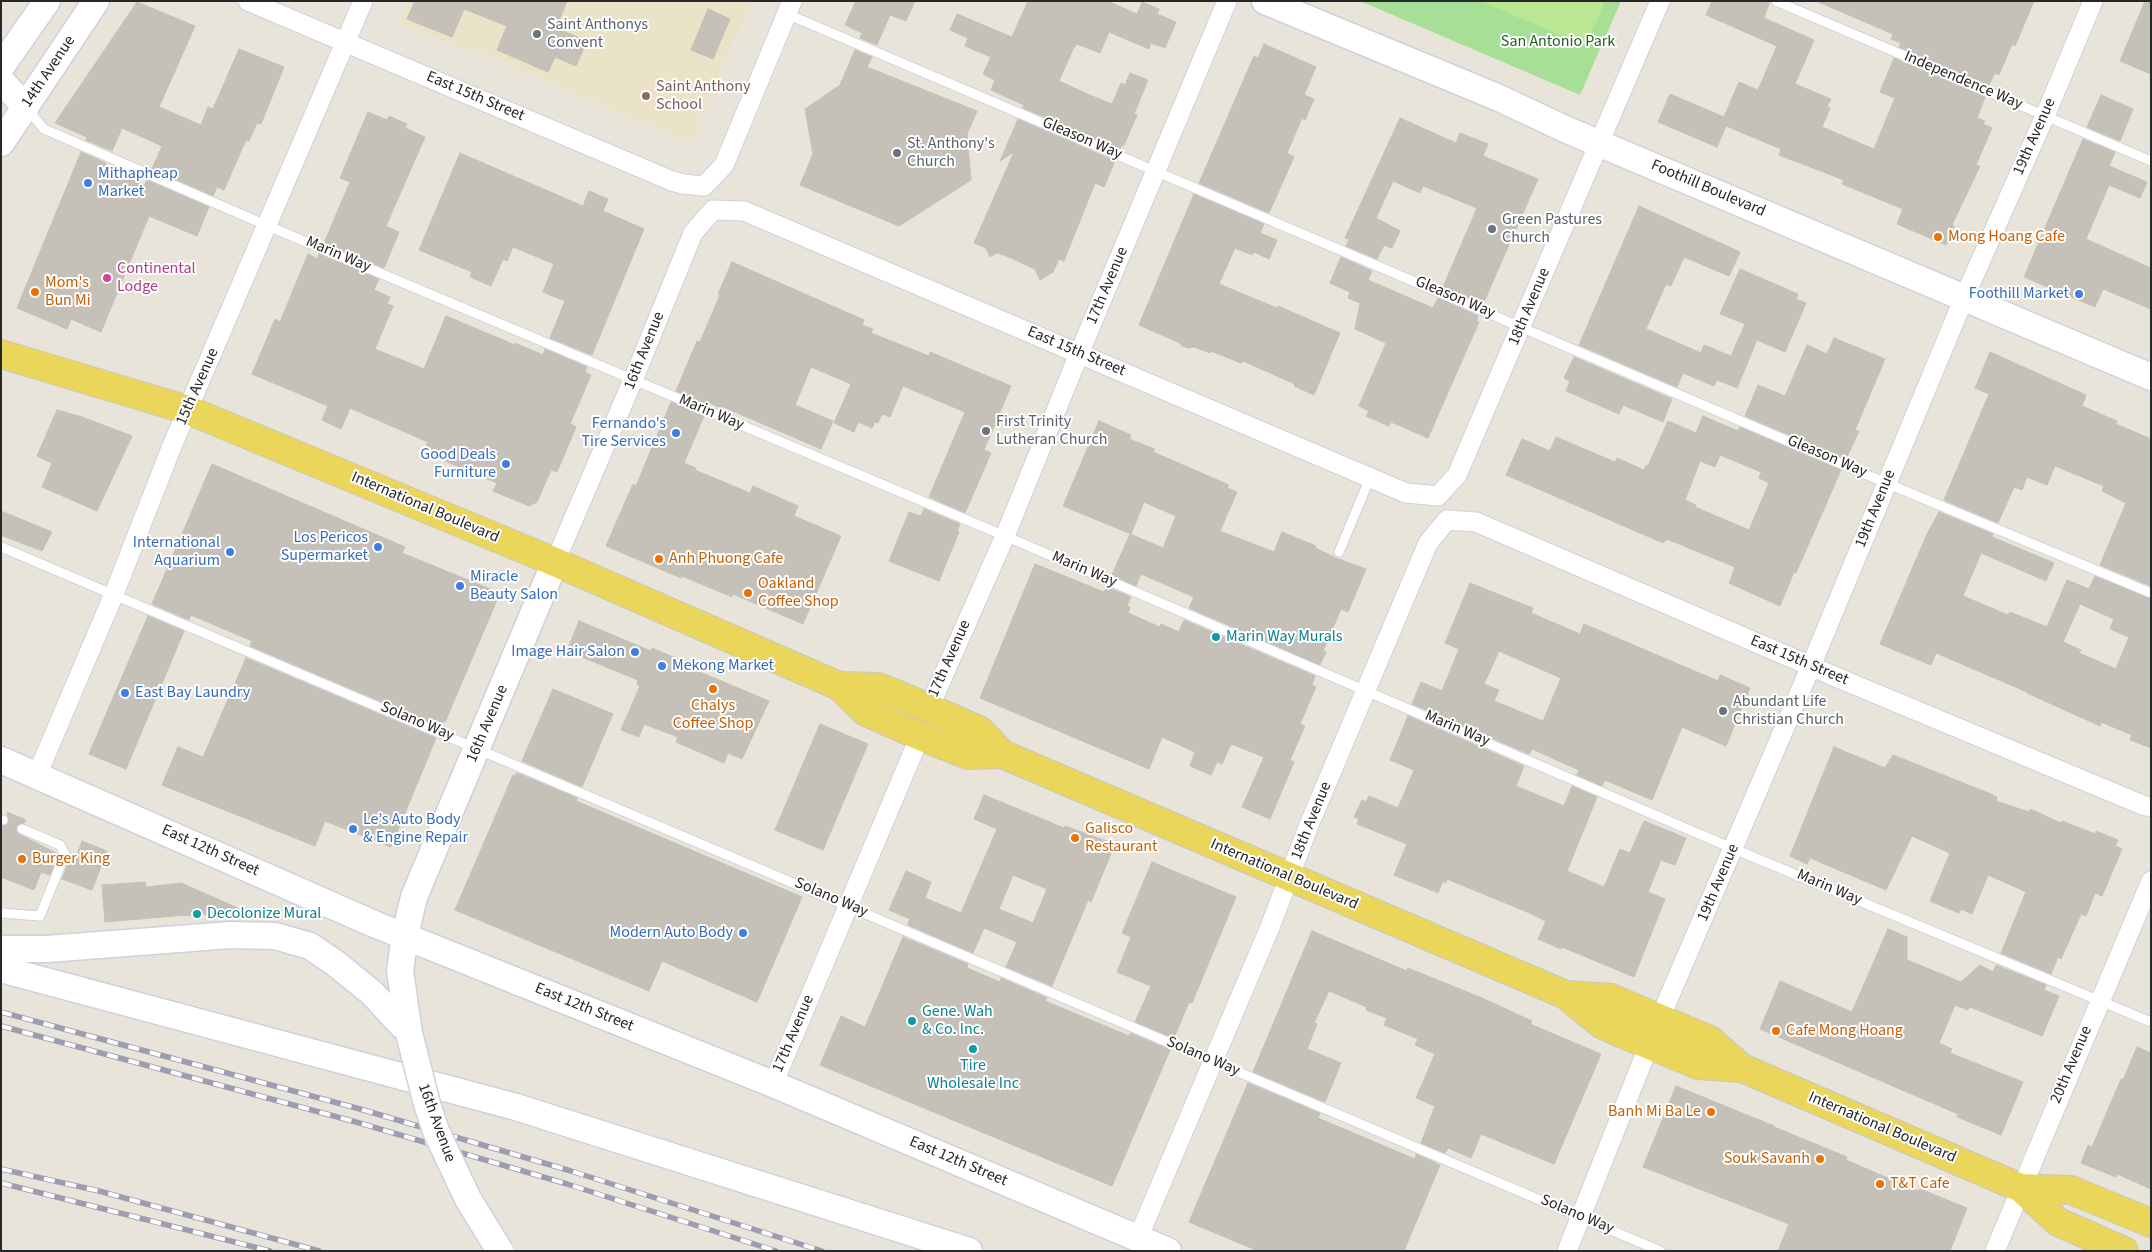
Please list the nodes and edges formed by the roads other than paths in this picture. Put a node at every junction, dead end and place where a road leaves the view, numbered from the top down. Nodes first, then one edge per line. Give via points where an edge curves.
1 (47, 1) edge
2 (96, 1) edge
3 (248, 1) edge
4 (363, 1) edge
5 (1227, 1) edge
6 (1265, 1) edge
7 (1660, 1) edge
8 (1776, 1) edge
9 (2093, 1) edge
10 (789, 8) edge
11 (345, 43) junction
12 (1, 67) edge
13 (1, 81) edge
14 (26, 107) junction
15 (2045, 116) junction
16 (1599, 142) junction
17 (1, 143) edge
18 (2151, 161) edge
19 (1156, 171) junction
20 (713, 210) joint
21 (268, 226) junction
22 (1964, 298) junction
23 (1522, 326) junction
24 (1, 354) edge
25 (1079, 354) junction
26 (2151, 377) edge
27 (633, 380) junction
28 (188, 410) junction
29 (1370, 478) junction
30 (1886, 483) junction
31 (1438, 496) joint
32 (1447, 520) joint
33 (1005, 536) junction
34 (1, 547) edge
35 (1340, 552) dead end
36 (555, 562) junction
37 (2151, 593) edge
38 (114, 594) junction
39 (1811, 666) junction
40 (839, 686) junction
41 (1367, 690) junction
42 (929, 708) junction
43 (920, 736) junction
44 (478, 748) junction
45 (1002, 754) junction
46 (1, 760) edge
47 (37, 774) junction
48 (2151, 807) edge
49 (22, 829) dead end
50 (1734, 849) junction
51 (1289, 877) junction
52 (2151, 880) edge
53 (848, 906) junction
54 (1, 913) edge
55 (405, 935) junction
56 (1, 948) edge
57 (1, 969) edge
58 (1566, 995) junction
59 (2100, 1000) junction
60 (399, 1018) junction
61 (1660, 1018) junction
62 (2151, 1022) edge
63 (1649, 1045) junction
64 (1213, 1062) junction
65 (1742, 1068) junction
66 (773, 1084) junction
67 (2021, 1188) junction
68 (1581, 1217) junction
69 (2151, 1223) edge
70 (1138, 1238) junction
71 (500, 1251) edge
72 (969, 1251) edge
73 (1168, 1251) edge
74 (1567, 1251) edge
75 (1660, 1251) edge
76 (1995, 1251) edge
77 (2124, 1251) edge

1 - 12 main road
2 - 14 main road, 14th Avenue
3 - 11 street, East 15th Street
4 - 11 street, 15th Avenue
5 - 19 street, 17th Avenue
6 - 16 main road, Foothill Boulevard
7 - 16 street, 18th Avenue
8 - 15 lane, Independence Way
9 - 15 street, 19th Avenue
10 - 11 street, East 15th Street via 724,165 704,186 672,181
10 - 19 lane, Gleason Way
11 - 21 street, 15th Avenue
13 - 14 main road
14 - 17 main road, 14th Avenue
14 - 21 lane, Marin Way via 44,129
15 - 18 lane, Independence Way
15 - 22 street, 19th Avenue
16 - 22 main road, Foothill Boulevard
16 - 23 street, 18th Avenue
19 - 23 lane, Gleason Way
19 - 25 street, 17th Avenue
20 - 25 street, East 15th Street via 744,211
20 - 27 street, 16th Avenue via 693,233
21 - 27 lane, Marin Way
21 - 28 street, 15th Avenue
22 - 26 main road, Foothill Boulevard
22 - 30 street, 19th Avenue
23 - 30 lane, Gleason Way
23 - 31 street, 18th Avenue via 1457,475
24 - 28 main road, International Boulevard
25 - 29 street, East 15th Street
25 - 33 street, 17th Avenue
27 - 33 lane, Marin Way
27 - 36 street, 16th Avenue
28 - 36 main road, International Boulevard
28 - 38 street, 15th Avenue
29 - 31 street, East 15th Street via 1406,493
29 - 35 lane
30 - 37 lane, Gleason Way
30 - 39 street, 19th Avenue
32 - 39 street, East 15th Street via 1476,522
32 - 41 street, 18th Avenue via 1428,543
33 - 41 lane, Marin Way
33 - 42 street, 17th Avenue
34 - 38 lane, Solano Way
36 - 40 main road, International Boulevard
36 - 44 main road, 16th Avenue
38 - 44 lane, Solano Way
38 - 47 street, 15th Avenue
39 - 48 street, East 15th Street
39 - 50 street, 19th Avenue
40 - 42 main road, International Boulevard via 878,687
40 - 43 main road, International Boulevard via 866,712
41 - 50 lane, Marin Way
41 - 51 street, 18th Avenue
42 - 45 main road, International Boulevard via 979,730
43 - 45 main road, International Boulevard via 968,755
43 - 53 street, 17th Avenue
44 - 53 lane, Solano Way
44 - 55 main road, 16th Avenue via 414,897
45 - 51 main road, International Boulevard
46 - 47 main road, East 12th Street
47 - 55 main road, East 12th Street
49 - 54 lane via 60,845 65,854 40,916
50 - 59 lane, Marin Way
50 - 61 street, 19th Avenue
51 - 58 main road, International Boulevard
51 - 64 street, 18th Avenue
52 - 59 street, 20th Avenue
53 - 64 lane, Solano Way
53 - 66 street, 17th Avenue
55 - 60 main road, 16th Avenue
55 - 66 main road, East 12th Street
56 - 60 main road via 47,948 231,935 276,936 310,946 357,980
57 - 72 main road via 516,1107
58 - 61 main road, International Boulevard via 1611,998
58 - 63 main road, International Boulevard via 1601,1024
59 - 62 lane, Marin Way
59 - 67 street, 20th Avenue
60 - 71 main road, 16th Avenue, bridge via 439,1138 464,1192
61 - 65 main road, International Boulevard via 1710,1040
63 - 65 main road, International Boulevard via 1698,1065
63 - 68 street
64 - 68 lane, Solano Way
64 - 70 street, 18th Avenue
65 - 67 main road, International Boulevard
66 - 70 main road, East 12th Street
67 - 69 main road, International Boulevard via 2071,1190
67 - 76 street, 20th Avenue
67 - 77 main road, International Boulevard via 2058,1222
68 - 74 street
68 - 75 lane, Solano Way
70 - 73 main road, East 12th Street

